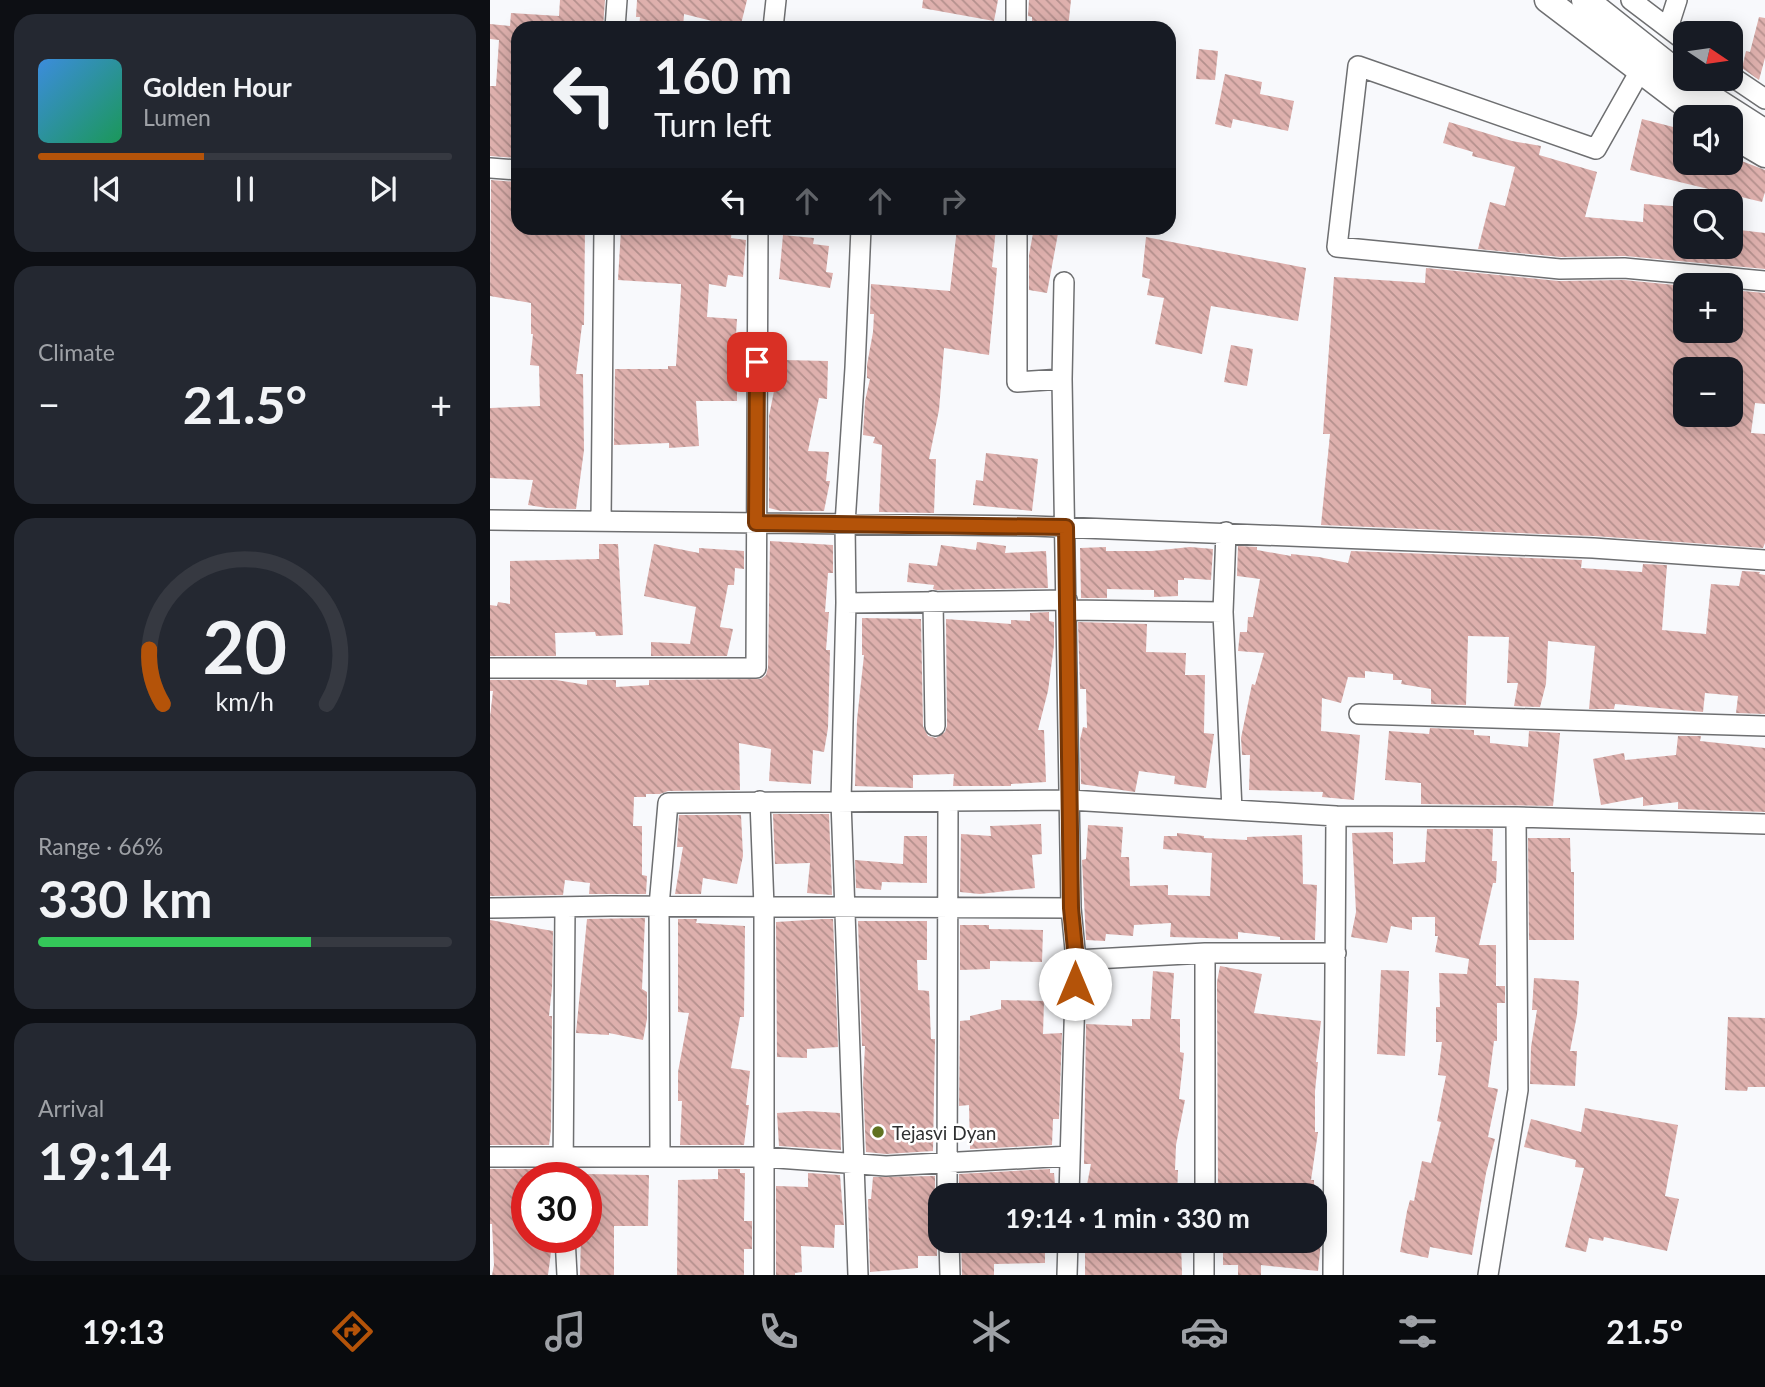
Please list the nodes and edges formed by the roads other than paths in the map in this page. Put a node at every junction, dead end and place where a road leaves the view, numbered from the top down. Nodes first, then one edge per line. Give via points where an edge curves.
1 (617, 0) edge
2 (776, 0) edge
3 (1017, 0) edge
4 (1547, 0) edge
5 (1585, 0) edge
6 (1631, 0) edge
7 (1676, 0) edge
8 (616, 21) edge
9 (774, 21) edge
10 (1017, 21) edge
11 (1668, 28) junction
12 (1673, 32) edge
13 (1640, 71) junction
14 (1743, 84) edge
15 (1765, 99) edge
16 (1685, 105) edge
17 (1765, 133) edge
18 (1743, 142) edge
19 (1765, 155) edge
20 (490, 168) edge
21 (511, 170) edge
22 (604, 235) edge
23 (758, 235) edge
24 (861, 235) edge
25 (1017, 235) edge
26 (1765, 281) edge
27 (1064, 282) dead end
28 (1062, 379) junction
29 (490, 520) edge
30 (601, 522) junction
31 (756, 523) junction
32 (845, 524) junction
33 (1066, 527) junction
34 (1226, 532) junction
35 (1765, 560) edge
36 (933, 601) junction
37 (846, 603) junction
38 (1067, 605) junction
39 (1223, 612) junction
40 (490, 668) edge
41 (1359, 713) dead end
42 (934, 726) dead end
43 (1765, 726) edge
44 (1070, 800) junction
45 (760, 801) junction
46 (841, 801) junction
47 (947, 801) junction
48 (1232, 810) junction
49 (1336, 816) junction
50 (1516, 817) junction
51 (1765, 824) edge
52 (659, 906) junction
53 (845, 906) junction
54 (565, 907) junction
55 (764, 907) junction
56 (948, 907) junction
57 (490, 908) edge
58 (1071, 908) junction
59 (1205, 953) junction
60 (1336, 953) junction
61 (1076, 960) junction
62 (1070, 1156) junction
63 (490, 1157) edge
64 (562, 1157) junction
65 (660, 1157) junction
66 (764, 1157) junction
67 (562, 1162) edge
68 (854, 1164) junction
69 (946, 1164) junction
70 (947, 1183) edge
71 (1069, 1183) edge
72 (1205, 1183) edge
73 (566, 1253) edge
74 (949, 1253) edge
75 (1068, 1253) edge
76 (1205, 1253) edge
77 (567, 1275) edge
78 (764, 1275) edge
79 (859, 1275) edge
80 (950, 1275) edge
81 (1067, 1275) edge
82 (1205, 1275) edge
83 (1333, 1275) edge
84 (1488, 1275) edge

1 - 8 street
2 - 9 street
3 - 10 street
4 - 13 street
5 - 17 main road via 1701,92
6 - 11 street
7 - 11 street
11 - 12 street
13 - 16 street
13 - 26 street via 1596,149 1358,66 1338,247 1560,269 1624,268
14 - 15 street
18 - 19 street
20 - 21 street
22 - 30 street
23 - 31 street
24 - 32 street
25 - 28 street via 1017,382
27 - 28 street
28 - 33 street
29 - 30 street
30 - 31 street
31 - 32 street
31 - 40 street via 756,668
32 - 33 street
32 - 37 street
33 - 34 street
33 - 38 street
34 - 35 street
34 - 39 street
36 - 37 street
36 - 38 street
36 - 42 street
37 - 46 street
38 - 39 street
38 - 44 street
39 - 48 street
41 - 43 street
44 - 47 street
44 - 48 street
44 - 58 street
45 - 46 street
45 - 52 street via 668,803
45 - 55 street
46 - 47 street
46 - 53 street
47 - 56 street
48 - 49 street
49 - 50 street
49 - 60 street
50 - 51 street
50 - 84 street via 1518,1090
52 - 54 street
52 - 55 street
52 - 65 street
53 - 55 street
53 - 56 street
53 - 68 street
54 - 57 street
54 - 64 street
55 - 66 street
56 - 58 street
56 - 69 street
58 - 61 street
59 - 60 street
59 - 61 street
59 - 72 street
60 - 83 street
61 - 62 street
62 - 69 street
62 - 71 street
63 - 64 street
64 - 65 street
64 - 67 street
65 - 66 street
66 - 68 street
66 - 78 street
68 - 69 street
68 - 79 street
69 - 70 street
73 - 77 street
74 - 80 street
75 - 81 street
76 - 82 street

